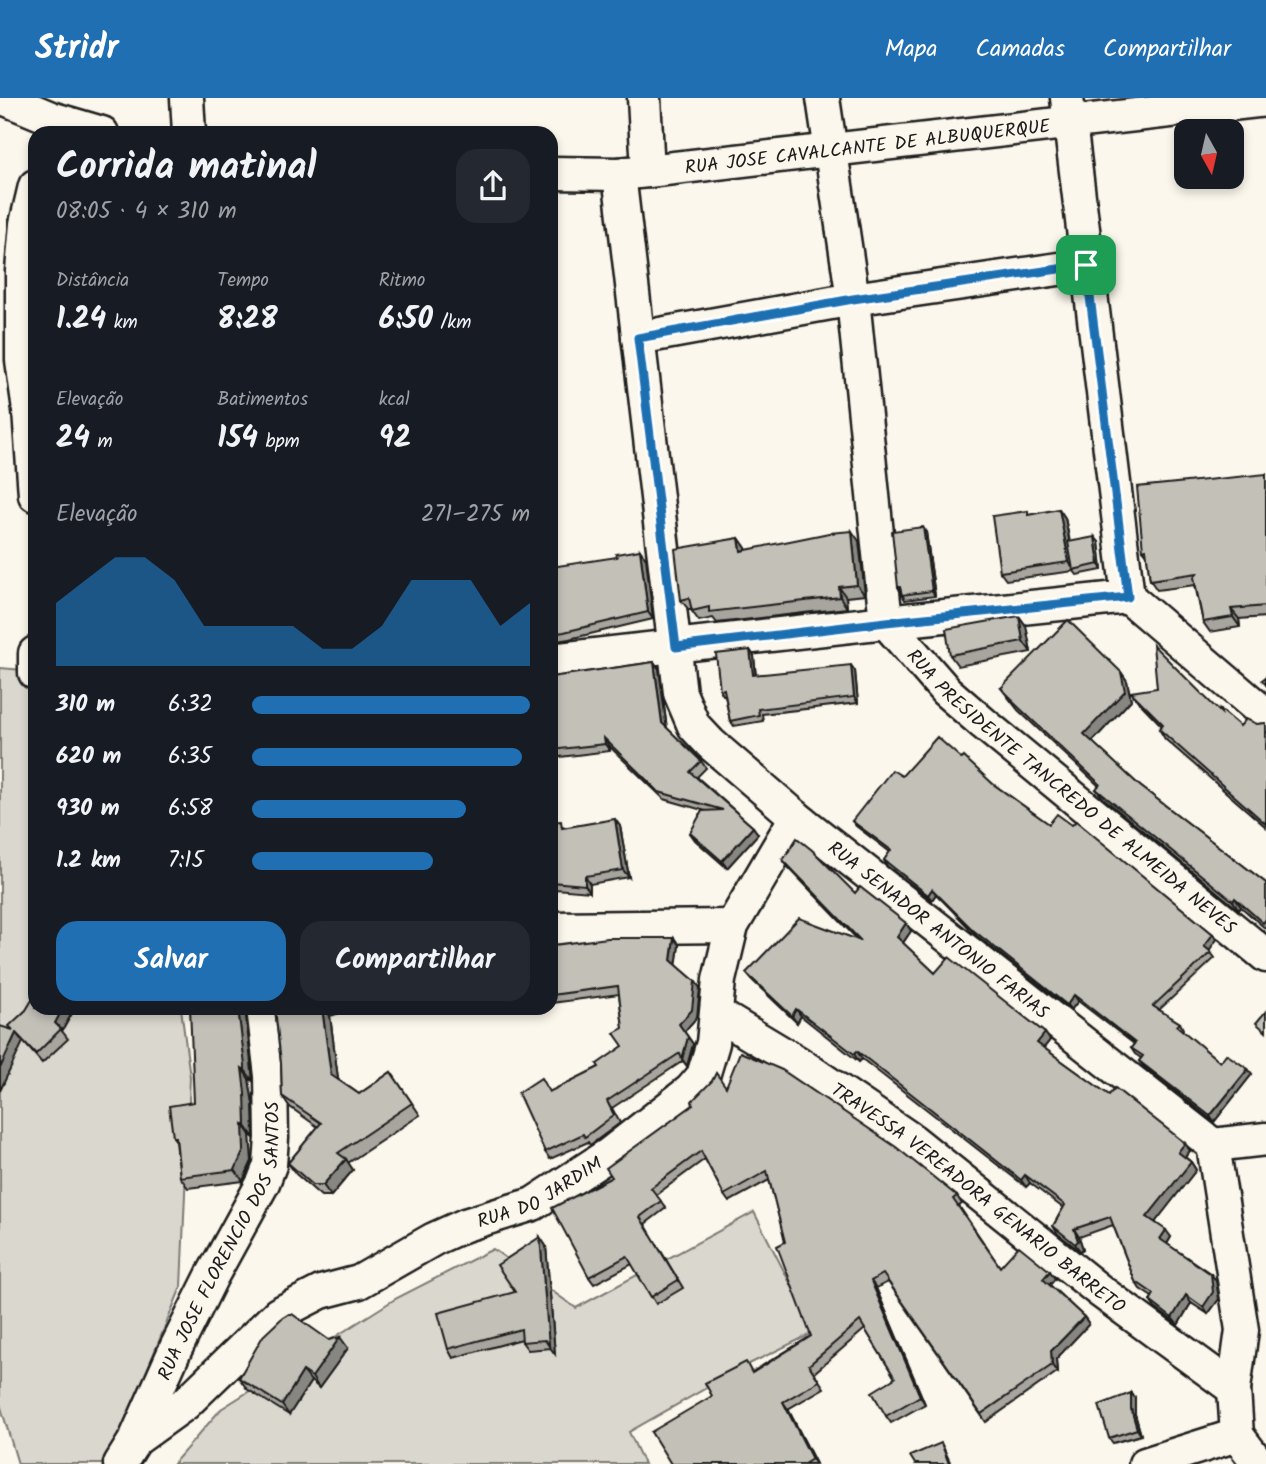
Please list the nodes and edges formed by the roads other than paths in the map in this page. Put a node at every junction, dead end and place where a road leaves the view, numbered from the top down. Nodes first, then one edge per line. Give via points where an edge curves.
1 (3, 98) edge
2 (187, 98) edge
3 (644, 98) edge
4 (823, 98) edge
5 (1266, 100) edge
6 (1068, 111) edge
7 (49, 126) edge
8 (189, 126) edge
9 (831, 150) junction
10 (633, 172) junction
11 (558, 173) edge
12 (28, 216) edge
13 (1086, 265) junction
14 (853, 299) junction
15 (638, 338) junction
16 (28, 403) edge
17 (1128, 597) junction
18 (886, 622) junction
19 (676, 647) junction
20 (558, 659) edge
21 (1266, 715) edge
22 (796, 817) junction
23 (732, 926) junction
24 (558, 928) edge
25 (1266, 956) edge
26 (717, 1014) junction
27 (264, 1015) edge
28 (1266, 1139) edge
29 (1213, 1144) junction
30 (1254, 1329) edge
31 (1234, 1389) junction
32 (1237, 1435) junction
33 (127, 1452) edge
34 (1145, 1464) edge
35 (1259, 1464) edge

1 - 7 street
2 - 8 street
3 - 10 street, RUA SENADOR ANTONIO FARIAS
4 - 9 street
5 - 6 street, RUA JOSE CAVALCANTE DE ALBUQUERQUE
6 - 9 street, RUA JOSE CAVALCANTE DE ALBUQUERQUE
6 - 13 street
9 - 10 street, RUA JOSE CAVALCANTE DE ALBUQUERQUE
9 - 14 street
10 - 11 street, RUA JOSE CAVALCANTE DE ALBUQUERQUE
10 - 15 street, RUA SENADOR ANTONIO FARIAS
12 - 16 street via 22,271 22,360
13 - 14 street
13 - 17 street
14 - 15 street
14 - 18 street
15 - 19 street, RUA SENADOR ANTONIO FARIAS
17 - 18 street
17 - 21 street
18 - 19 street
18 - 25 street, RUA PRESIDENTE TANCREDO DE ALMEIDA NEVES via 946,691
19 - 20 street
19 - 22 street, RUA SENADOR ANTONIO FARIAS via 680,693 694,726
22 - 23 street, RUA DO JARDIM
22 - 29 street, RUA SENADOR ANTONIO FARIAS
23 - 24 street
23 - 26 street, RUA DO JARDIM via 719,980
26 - 31 street, TRAVESSA VEREADORA GENARIO BARRETO via 912,1140 1100,1291
26 - 33 street, RUA DO JARDIM via 703,1076 608,1155 533,1204 465,1225 359,1282 321,1292 278,1314 186,1404
27 - 33 street, RUA JOSE FLORENCIO DOS SANTOS via 271,1076 270,1165
28 - 29 street
29 - 30 street
30 - 31 street
31 - 32 street
32 - 34 street
32 - 35 street

